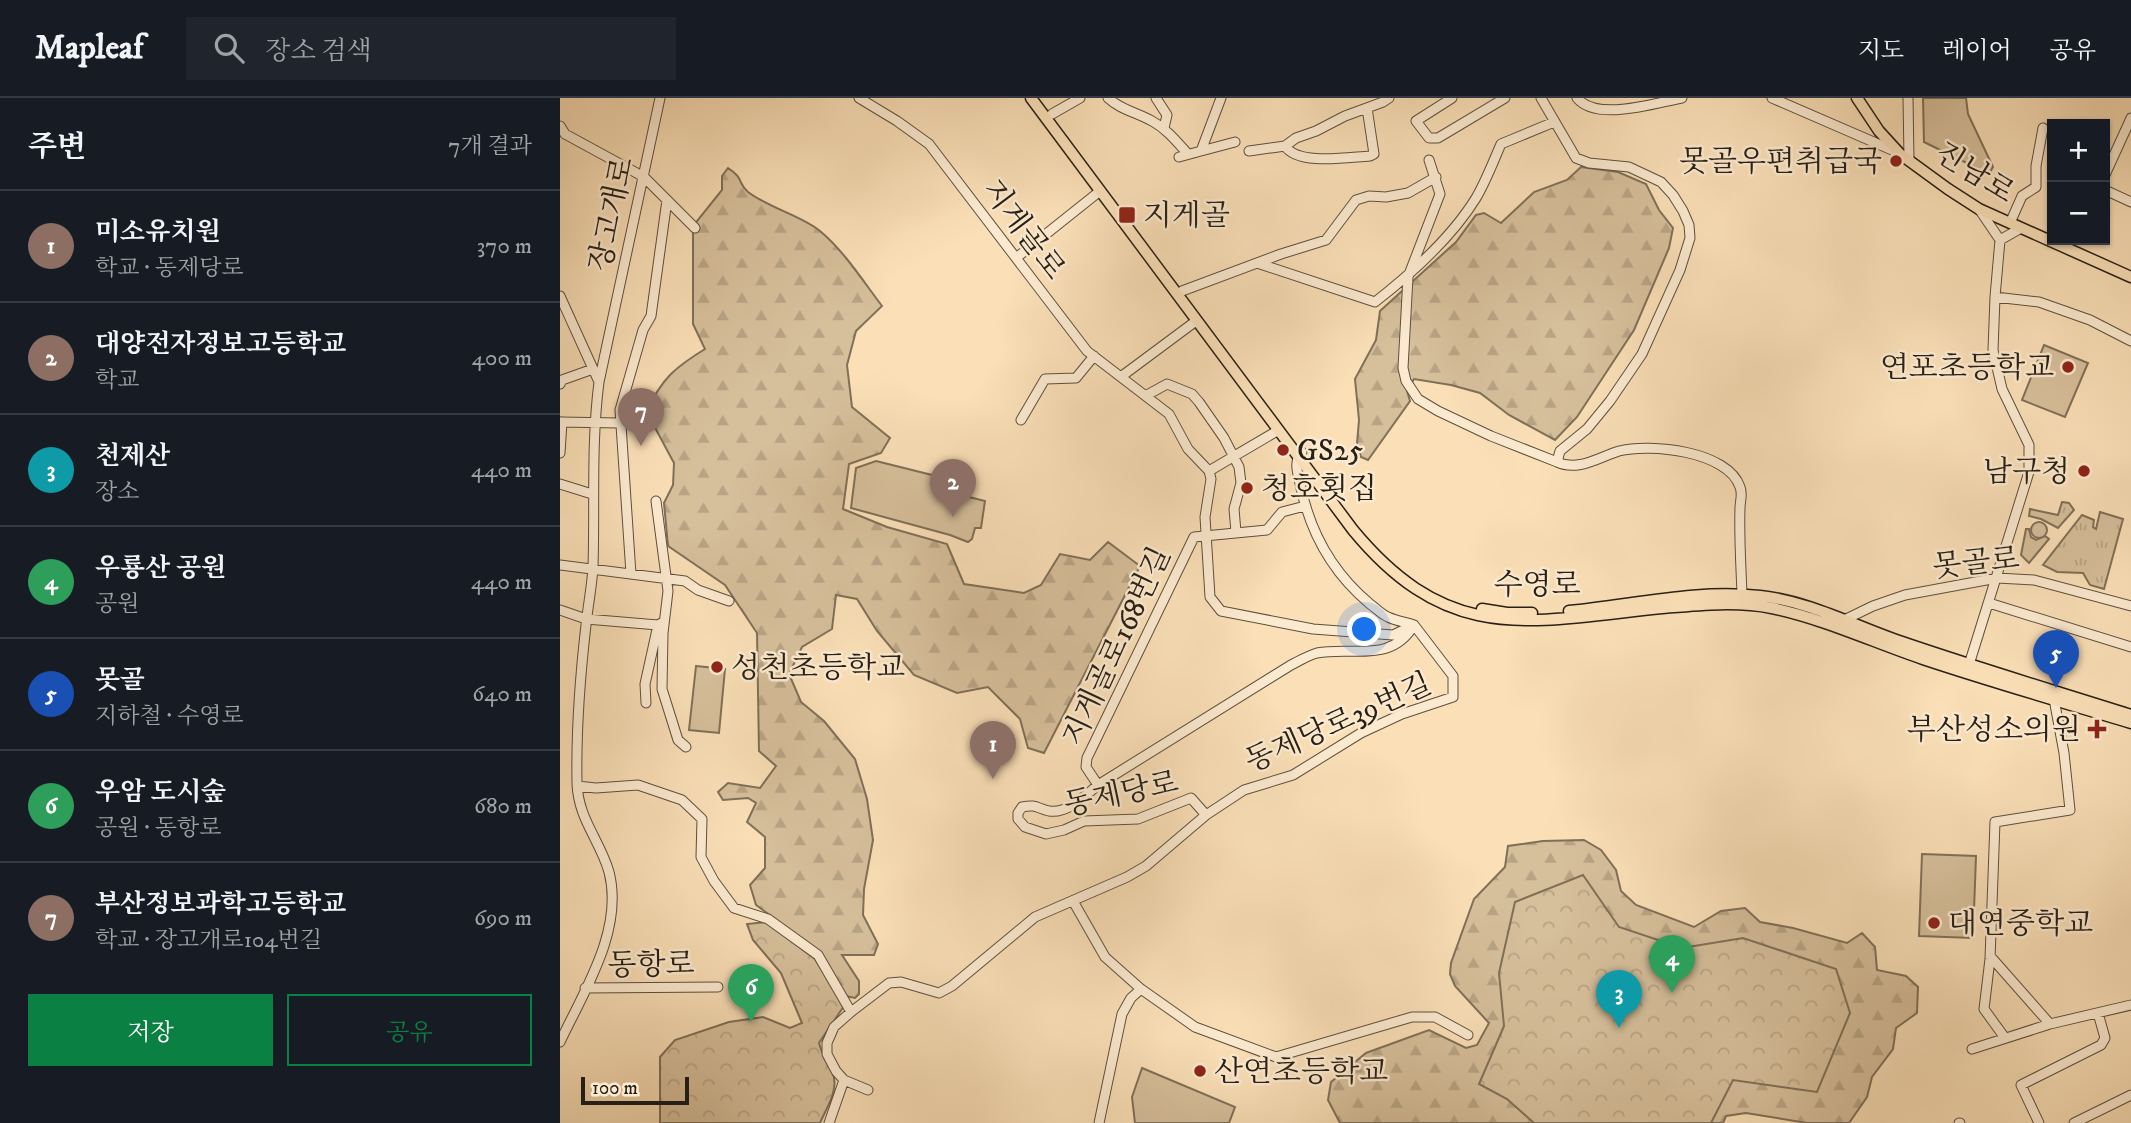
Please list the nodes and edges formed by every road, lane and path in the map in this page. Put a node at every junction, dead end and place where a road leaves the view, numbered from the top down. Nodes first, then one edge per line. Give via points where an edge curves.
1 (660, 98) edge
2 (859, 98) edge
3 (1031, 98) edge
4 (1041, 98) edge
5 (1080, 98) edge
6 (1108, 98) edge
7 (1156, 98) edge
8 (1389, 98) edge
9 (1452, 98) edge
10 (1505, 98) edge
11 (1541, 98) edge
12 (1577, 98) edge
13 (1682, 98) edge
14 (1772, 98) edge
15 (1857, 98) edge
16 (1908, 98) edge
17 (1217, 100) edge
18 (1367, 108) junction
19 (1052, 114) junction
20 (2131, 118) edge
21 (1554, 122) junction
22 (1164, 128) junction
23 (2043, 128) dead end
24 (561, 130) edge
25 (2128, 131) edge
26 (1236, 142) dead end
27 (1286, 146) junction
28 (1201, 151) junction
29 (1249, 151) dead end
30 (1905, 157) junction
31 (1429, 160) dead end
32 (2110, 165) edge
33 (644, 177) junction
34 (1436, 177) junction
35 (1100, 191) junction
36 (2110, 192) edge
37 (667, 200) junction
38 (2131, 202) edge
39 (1979, 209) junction
40 (2010, 223) junction
41 (695, 228) dead end
42 (2021, 228) junction
43 (2047, 236) edge
44 (2000, 240) junction
45 (2075, 245) edge
46 (1016, 258) junction
47 (1257, 263) junction
48 (1408, 277) junction
49 (2131, 277) edge
50 (1181, 291) junction
51 (560, 296) edge
52 (1995, 298) junction
53 (1196, 321) junction
54 (2131, 341) edge
55 (1094, 356) junction
56 (593, 369) junction
57 (1122, 376) junction
58 (599, 382) junction
59 (560, 384) edge
60 (1147, 396) junction
61 (1021, 420) dead end
62 (561, 422) edge
63 (594, 422) junction
64 (620, 424) junction
65 (1278, 431) junction
66 (560, 453) edge
67 (1299, 455) junction
68 (1234, 457) junction
69 (1558, 462) junction
70 (1209, 471) junction
71 (560, 484) edge
72 (592, 494) junction
73 (656, 501) dead end
74 (1305, 506) junction
75 (1236, 532) junction
76 (1207, 536) junction
77 (560, 565) edge
78 (593, 568) junction
79 (631, 574) junction
80 (666, 578) junction
81 (1997, 578) junction
82 (1742, 594) junction
83 (729, 601) dead end
84 (1989, 603) junction
85 (2131, 606) edge
86 (560, 610) edge
87 (586, 619) junction
88 (1844, 621) junction
89 (661, 623) junction
90 (1828, 624) junction
91 (1414, 625) junction
92 (2131, 647) edge
93 (1968, 668) junction
94 (2054, 699) junction
95 (646, 703) dead end
96 (2131, 715) edge
97 (2131, 723) edge
98 (686, 747) dead end
99 (1098, 785) junction
100 (577, 786) junction
101 (1206, 816) junction
102 (1073, 901) junction
103 (1990, 956) junction
104 (718, 987) dead end
105 (585, 988) junction
106 (1141, 989) junction
107 (2131, 1005) edge
108 (851, 1012) junction
109 (2098, 1013) junction
110 (2050, 1024) junction
111 (1468, 1035) dead end
112 (2005, 1038) junction
113 (560, 1042) edge
114 (1972, 1049) dead end
115 (844, 1080) junction
116 (868, 1090) dead end
117 (2131, 1095) edge
118 (2077, 1122) edge
119 (829, 1123) edge
120 (1099, 1123) edge
121 (2039, 1123) edge

1 - 33 street, 장고개로
2 - 46 street, 지게골로 via 929,144
3 - 35 main road, 수영로
4 - 19 main road, 수영로
5 - 19 street
6 - 22 street via 1117,107
7 - 22 street via 1167,116
8 - 18 street
9 - 10 street via 1416,121 1429,138 1438,138
11 - 21 street
12 - 13 street via 1600,110
14 - 30 street
15 - 30 main road, 진남로 via 1879,131
16 - 30 street, 진남로
17 - 28 street
18 - 27 street
18 - 27 street via 1374,150 1370,156 1301,156
19 - 50 main road, 수영로
20 - 25 street
21 - 48 street via 1501,144 1476,198
21 - 69 street via 1576,158 1629,167 1661,182 1683,211 1690,238 1642,354 1587,429 1560,451
22 - 28 street via 1184,156
23 - 40 street via 2036,187 2022,196
24 - 33 street
25 - 32 street
26 - 28 street
27 - 29 street
30 - 39 main road, 진남로
31 - 34 street
33 - 37 street
33 - 58 street, 장고개로
34 - 47 street via 1408,193 1356,200 1326,240
34 - 48 street via 1440,194
35 - 46 street
35 - 53 main road, 수영로
36 - 38 street
37 - 41 street
37 - 64 street via 651,316 620,410
39 - 40 main road, 진남로
39 - 44 street
40 - 42 main road, 진남로
42 - 43 main road, 진남로
42 - 44 street
44 - 52 street
45 - 49 main road, 진남로
46 - 55 street, 지게골로
47 - 48 street via 1376,302
47 - 50 street
48 - 69 street via 1403,368 1418,399 1491,436
50 - 67 main road, 수영로
51 - 56 street
52 - 54 street via 2039,302
52 - 81 street via 1993,350 2001,389 2029,445 2029,472
53 - 57 street
53 - 65 main road, 수영로
55 - 57 street, 지게골로
55 - 61 street via 1076,378 1045,379
56 - 58 street
56 - 59 street
57 - 60 street, 지게골로
58 - 63 street, 장고개로
60 - 68 street via 1167,384 1192,394
60 - 70 street, 지게골로 via 1169,414 1188,449
62 - 63 street
62 - 66 street
63 - 64 street
63 - 72 street, 장고개로
64 - 79 street
65 - 67 main road, 수영로
65 - 68 street
67 - 74 street via 1296,465
67 - 82 main road, 수영로 via 1398,569 1434,593 1470,607 1530,614 1679,596
67 - 90 main road, 수영로 via 1353,530 1391,571 1418,591 1462,612 1515,621 1742,604
68 - 70 street
68 - 75 street via 1241,483 1234,509
69 - 82 street via 1572,466 1636,447 1660,447 1699,457 1734,476 1742,493
70 - 76 street
71 - 72 street
72 - 78 street, 장고개로
73 - 80 street
74 - 75 street via 1282,512 1267,530
74 - 91 street via 1338,573 1386,616
75 - 76 street
76 - 91 street via 1210,597 1221,611 1313,629 1392,635
76 - 99 street, 지게골로168번길 via 1194,537 1087,758 1086,767
77 - 78 street
78 - 79 street
78 - 87 street, 장고개로
79 - 80 street
80 - 83 street via 685,581
80 - 89 street
81 - 84 street
81 - 85 street, 못골로 via 2034,580
81 - 88 street, 못골로 via 1905,595
82 - 88 main road, 수영로 via 1782,600
84 - 92 street
84 - 93 street
86 - 87 street
87 - 89 street
87 - 100 street, 장고개로
88 - 90 street, 못골로
88 - 93 main road, 수영로
89 - 95 street via 645,684
89 - 98 street via 662,690 678,740
90 - 93 main road, 수영로
91 - 99 street, 동제당로 via 1407,637 1388,650 1316,653 1292,665
91 - 101 street, 동제당로39번길 via 1453,676 1453,697 1361,733 1293,775 1244,790
93 - 94 main road, 수영로
93 - 96 main road, 수영로
94 - 97 main road, 수영로
94 - 103 street via 2070,810 1995,822
99 - 101 street, 동제당로 via 1063,810 1050,811 1034,804 1022,807 1018,820 1046,834 1084,821 1138,819 1191,799
100 - 105 street, 장고개로 via 585,822 609,873 613,903 604,944
100 - 108 street via 638,785 682,800 702,819 701,857 734,908 768,919 818,955
101 - 102 street, 동제당로 via 1146,866
102 - 106 street via 1105,957
102 - 108 street, 동제당로 via 1035,917 939,993 889,983
103 - 110 street
103 - 112 street via 1984,1009
104 - 105 street, 동항로
105 - 113 street, 장고개로
106 - 111 street via 1195,1027 1276,1057 1412,1017 1435,1017
106 - 120 street via 1122,1014
107 - 109 street
108 - 115 street, 동제당로 via 834,1027 827,1043 827,1054
109 - 110 street
109 - 121 street via 2105,1038 2101,1045 2021,1084
110 - 112 street
112 - 114 street
115 - 116 street
115 - 119 street
117 - 118 street

